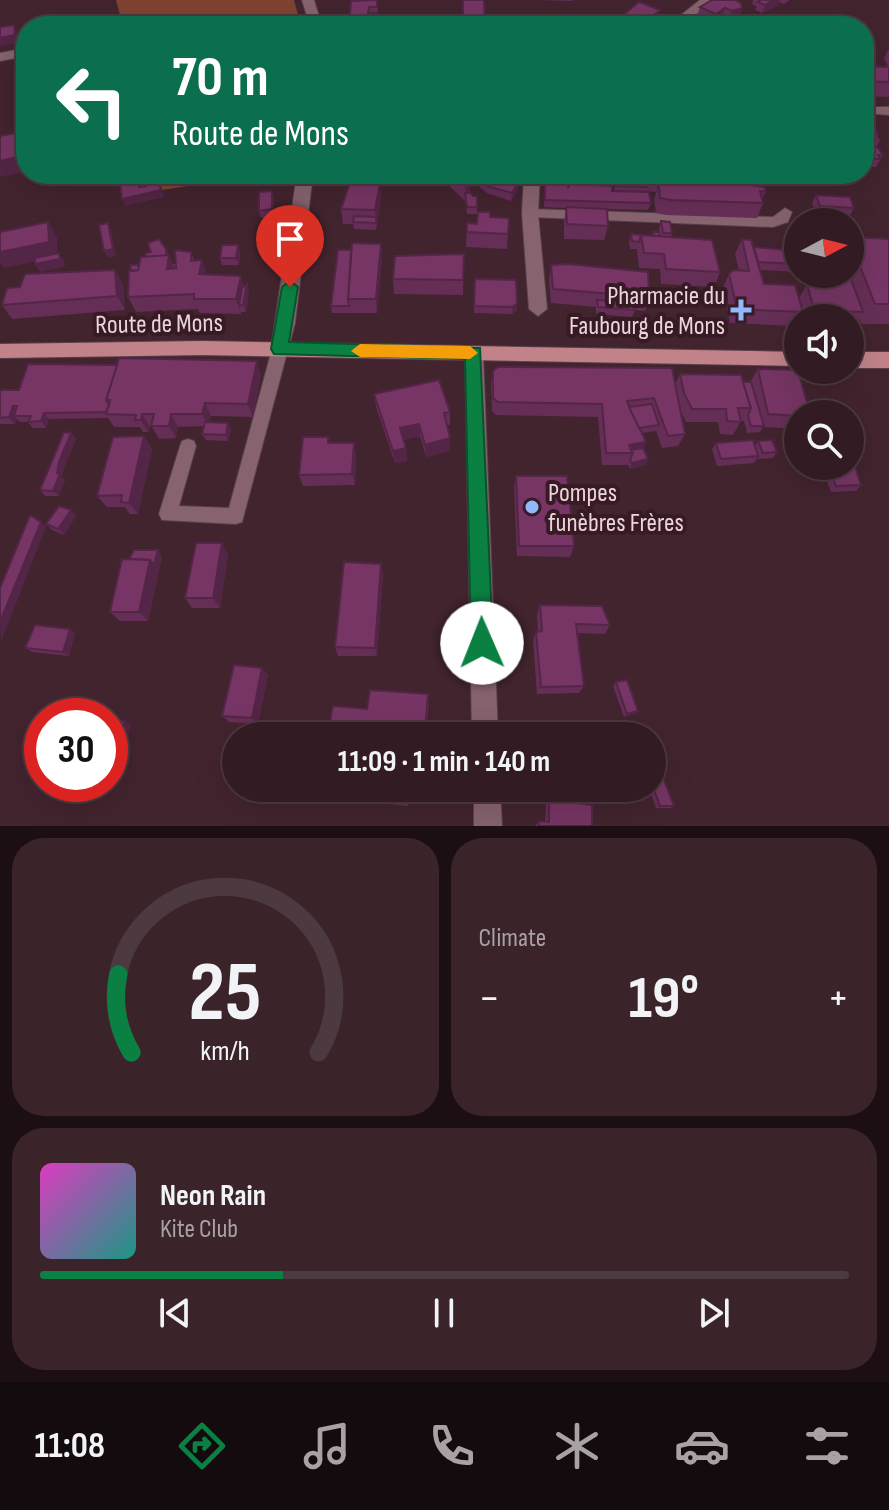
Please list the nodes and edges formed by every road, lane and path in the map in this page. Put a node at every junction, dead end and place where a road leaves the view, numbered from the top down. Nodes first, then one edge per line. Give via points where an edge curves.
1 (708, 0) edge
2 (686, 16) edge
3 (304, 184) edge
4 (531, 184) edge
5 (530, 213) junction
6 (784, 216) edge
7 (538, 309) dead end
8 (280, 349) junction
9 (0, 351) edge
10 (474, 353) junction
11 (784, 359) edge
12 (864, 360) edge
13 (889, 360) edge
14 (188, 446) dead end
15 (485, 722) edge
16 (487, 802) edge
17 (488, 826) edge

1 - 2 street
3 - 8 street
4 - 5 street
5 - 6 lane via 773,222
5 - 7 street
8 - 9 main road, Route de Mons
8 - 10 main road, Route de Mons
8 - 14 lane via 236,516 168,514
10 - 11 main road, Route de Mons
10 - 15 street
12 - 13 main road
16 - 17 street

